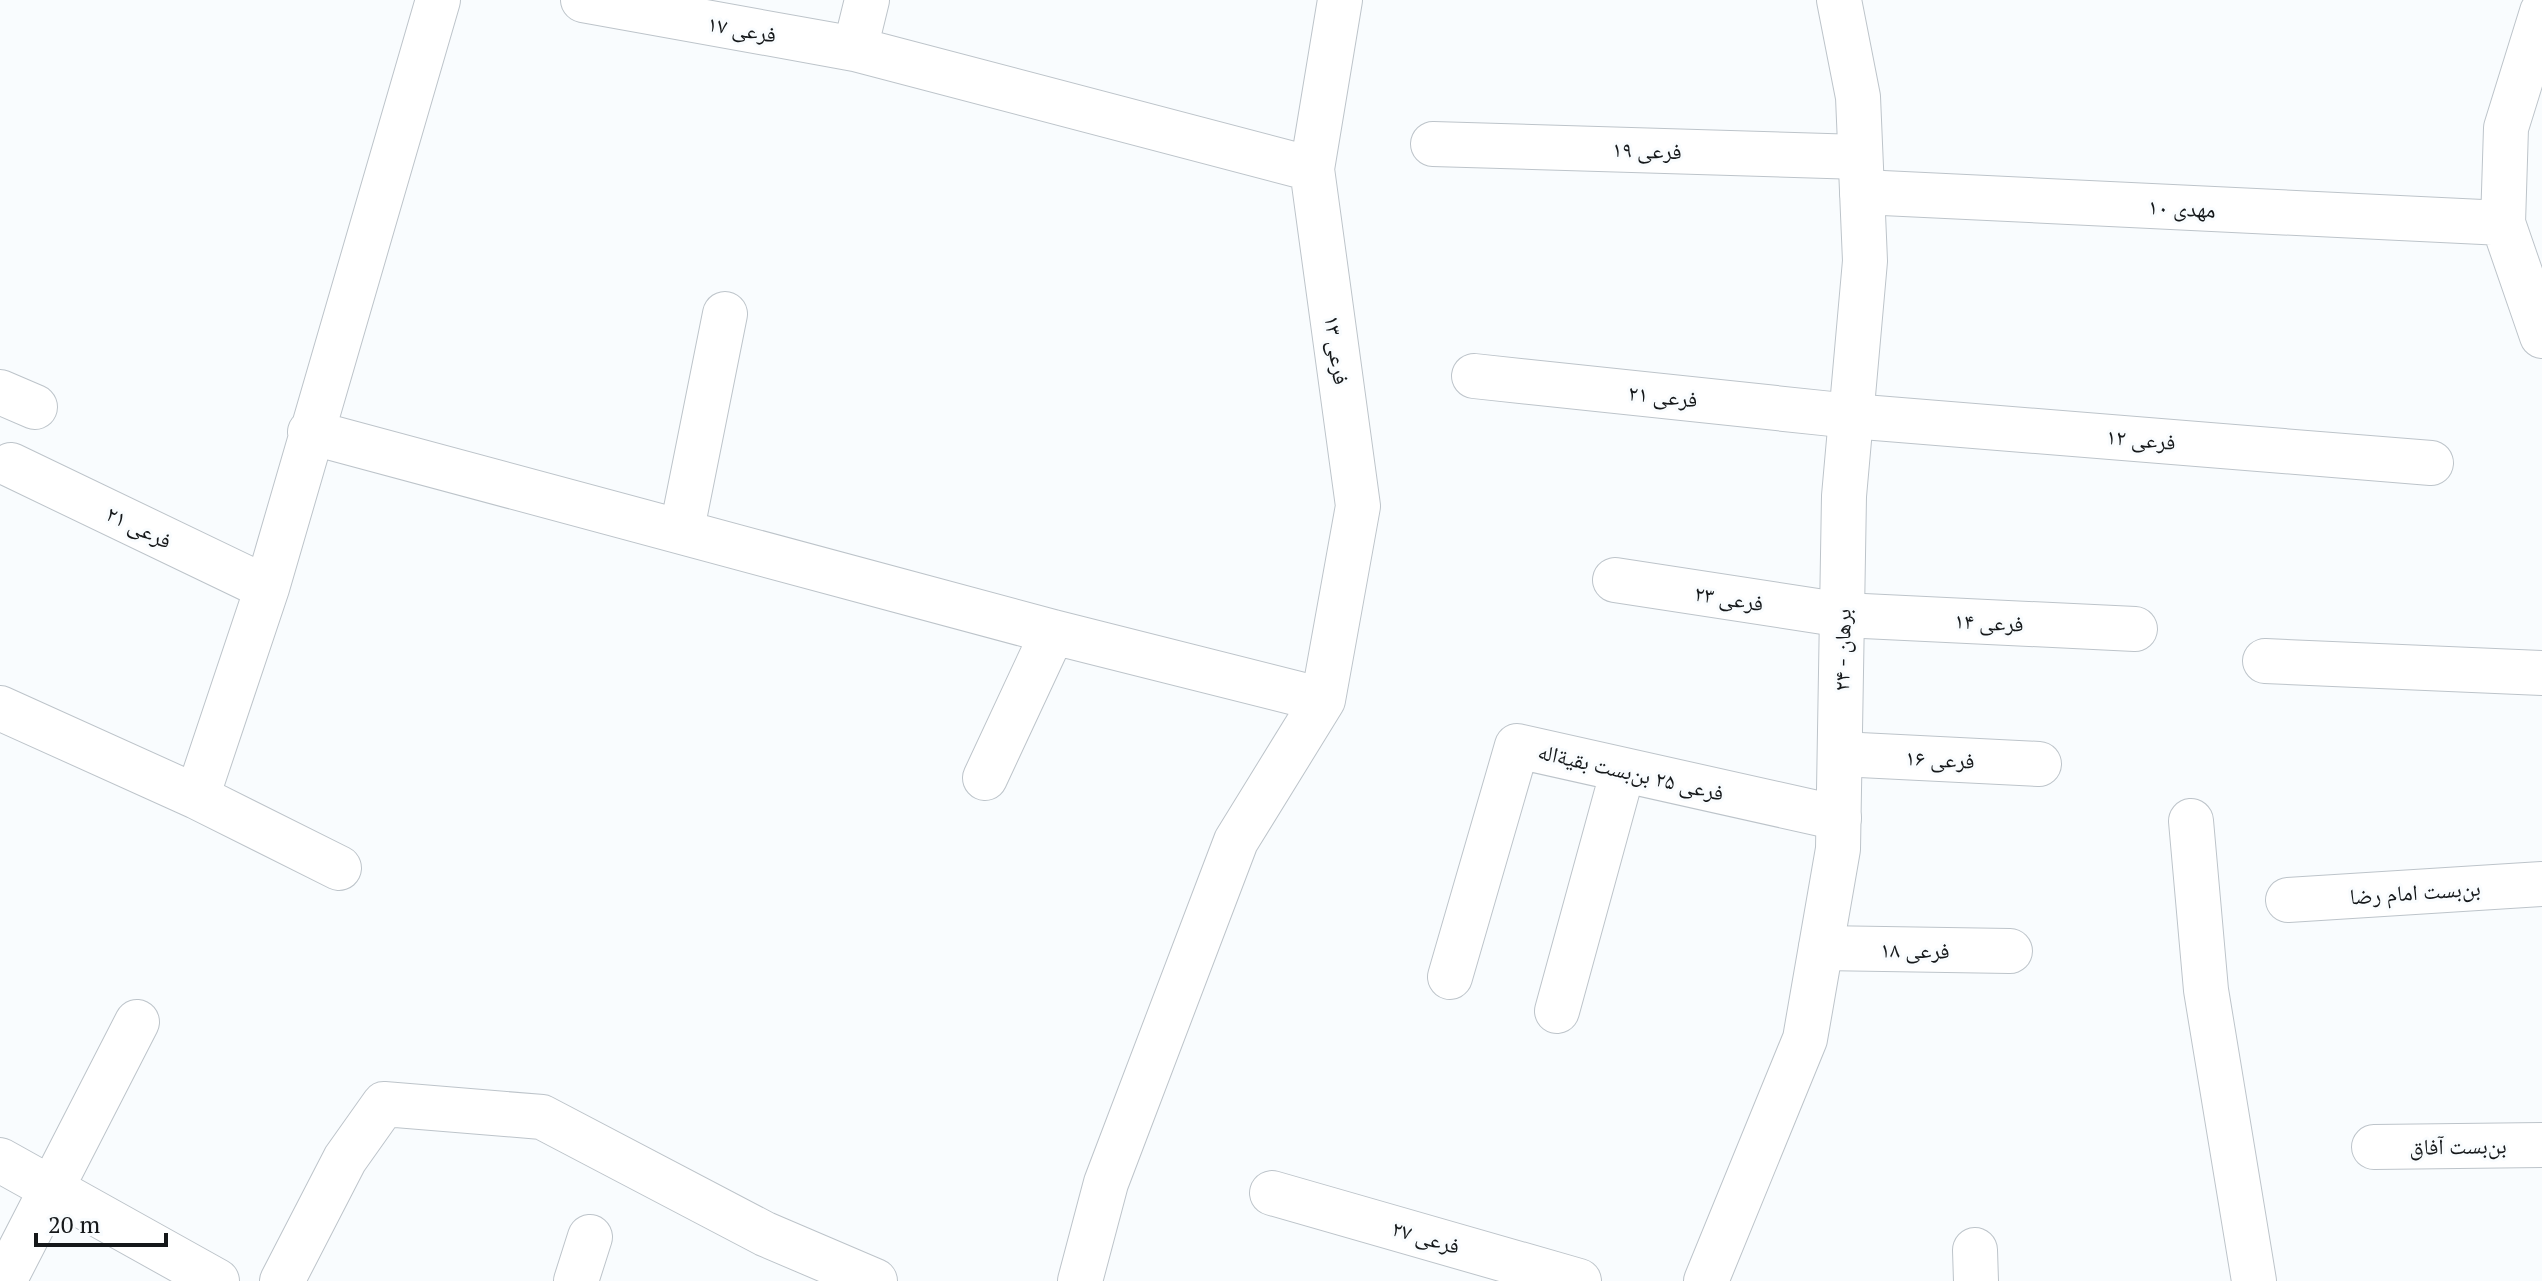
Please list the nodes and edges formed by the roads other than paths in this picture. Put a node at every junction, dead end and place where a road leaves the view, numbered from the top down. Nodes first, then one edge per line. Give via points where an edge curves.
1 (438, 0) edge
2 (583, 0) edge
3 (867, 0) edge
4 (1340, 0) edge
5 (1839, 0) edge
6 (2542, 12) edge
7 (855, 49) junction
8 (1433, 144) dead end
9 (1312, 169) junction
10 (1861, 174) junction
11 (2503, 223) junction
12 (725, 314) dead end
13 (2542, 336) edge
14 (1474, 376) dead end
15 (1851, 416) junction
16 (310, 432) junction
17 (2431, 463) dead end
18 (11, 465) dead end
19 (682, 529) junction
20 (1615, 580) dead end
21 (267, 588) junction
22 (1843, 615) junction
23 (2135, 629) dead end
24 (1053, 632) junction
25 (2265, 661) dead end
26 (2542, 673) edge
27 (1323, 700) junction
28 (0, 708) edge
29 (1840, 754) junction
30 (2039, 764) dead end
31 (1623, 770) junction
32 (985, 778) dead end
33 (197, 797) junction
34 (1839, 818) junction
35 (2191, 821) dead end
36 (339, 868) dead end
37 (2542, 884) edge
38 (2288, 900) dead end
39 (1821, 948) junction
40 (2010, 951) dead end
41 (1450, 977) dead end
42 (1557, 1011) dead end
43 (137, 1022) dead end
44 (2542, 1145) edge
45 (2374, 1147) dead end
46 (0, 1160) edge
47 (51, 1188) junction
48 (1272, 1193) dead end
49 (4, 1281) edge
50 (217, 1281) edge
51 (282, 1281) edge
52 (875, 1281) edge
53 (1080, 1281) edge
54 (1579, 1281) edge
55 (1706, 1281) edge
56 (2254, 1281) edge

1 - 16 street
2 - 7 street, فرعی ۱۷
3 - 7 street
4 - 9 street, فرعی ۱۳
5 - 10 street, ۲۴ - برهان via 1858,97
6 - 11 street via 2506,128
7 - 9 street, فرعی ۱۷
8 - 10 street, فرعی ۱۹
9 - 27 street, فرعی ۱۳ via 1358,506
10 - 11 street, ۱۰ مهدی
10 - 15 street, ۲۴ - برهان via 1865,261
11 - 13 street
12 - 19 street
14 - 15 street, فرعی ۲۱
15 - 17 street, فرعی ۱۲
15 - 22 street, ۲۴ - برهان
16 - 19 street
16 - 21 street
18 - 21 street, فرعی ۲۱
19 - 24 street
20 - 22 street, فرعی ۲۳
21 - 33 street
22 - 23 street, فرعی ۱۴
22 - 29 street, ۲۴ - برهان
24 - 27 street
24 - 32 street
25 - 26 street
27 - 53 street via 1236,841 1106,1183
28 - 33 street
29 - 30 street, فرعی ۱۶
29 - 34 street, ۲۴ - برهان
31 - 34 street, فرعی ۲۵ بن‌بست بقیة‌اله
31 - 41 street, فرعی ۲۵ بن‌بست بقیة‌اله via 1517,746
31 - 42 street
33 - 36 street
34 - 39 street, ۲۴ - برهان
35 - 56 street via 2206,990
37 - 38 street, بن‌بست امام رضا
39 - 40 street, فرعی ۱۸
39 - 55 street, ۲۴ - برهان via 1805,1039
43 - 47 street
44 - 45 street, بن‌بست آفاق
46 - 47 street
47 - 49 street
47 - 50 street
48 - 54 street, فرعی ۲۷
51 - 52 street via 345,1159 384,1104 542,1117 765,1234

